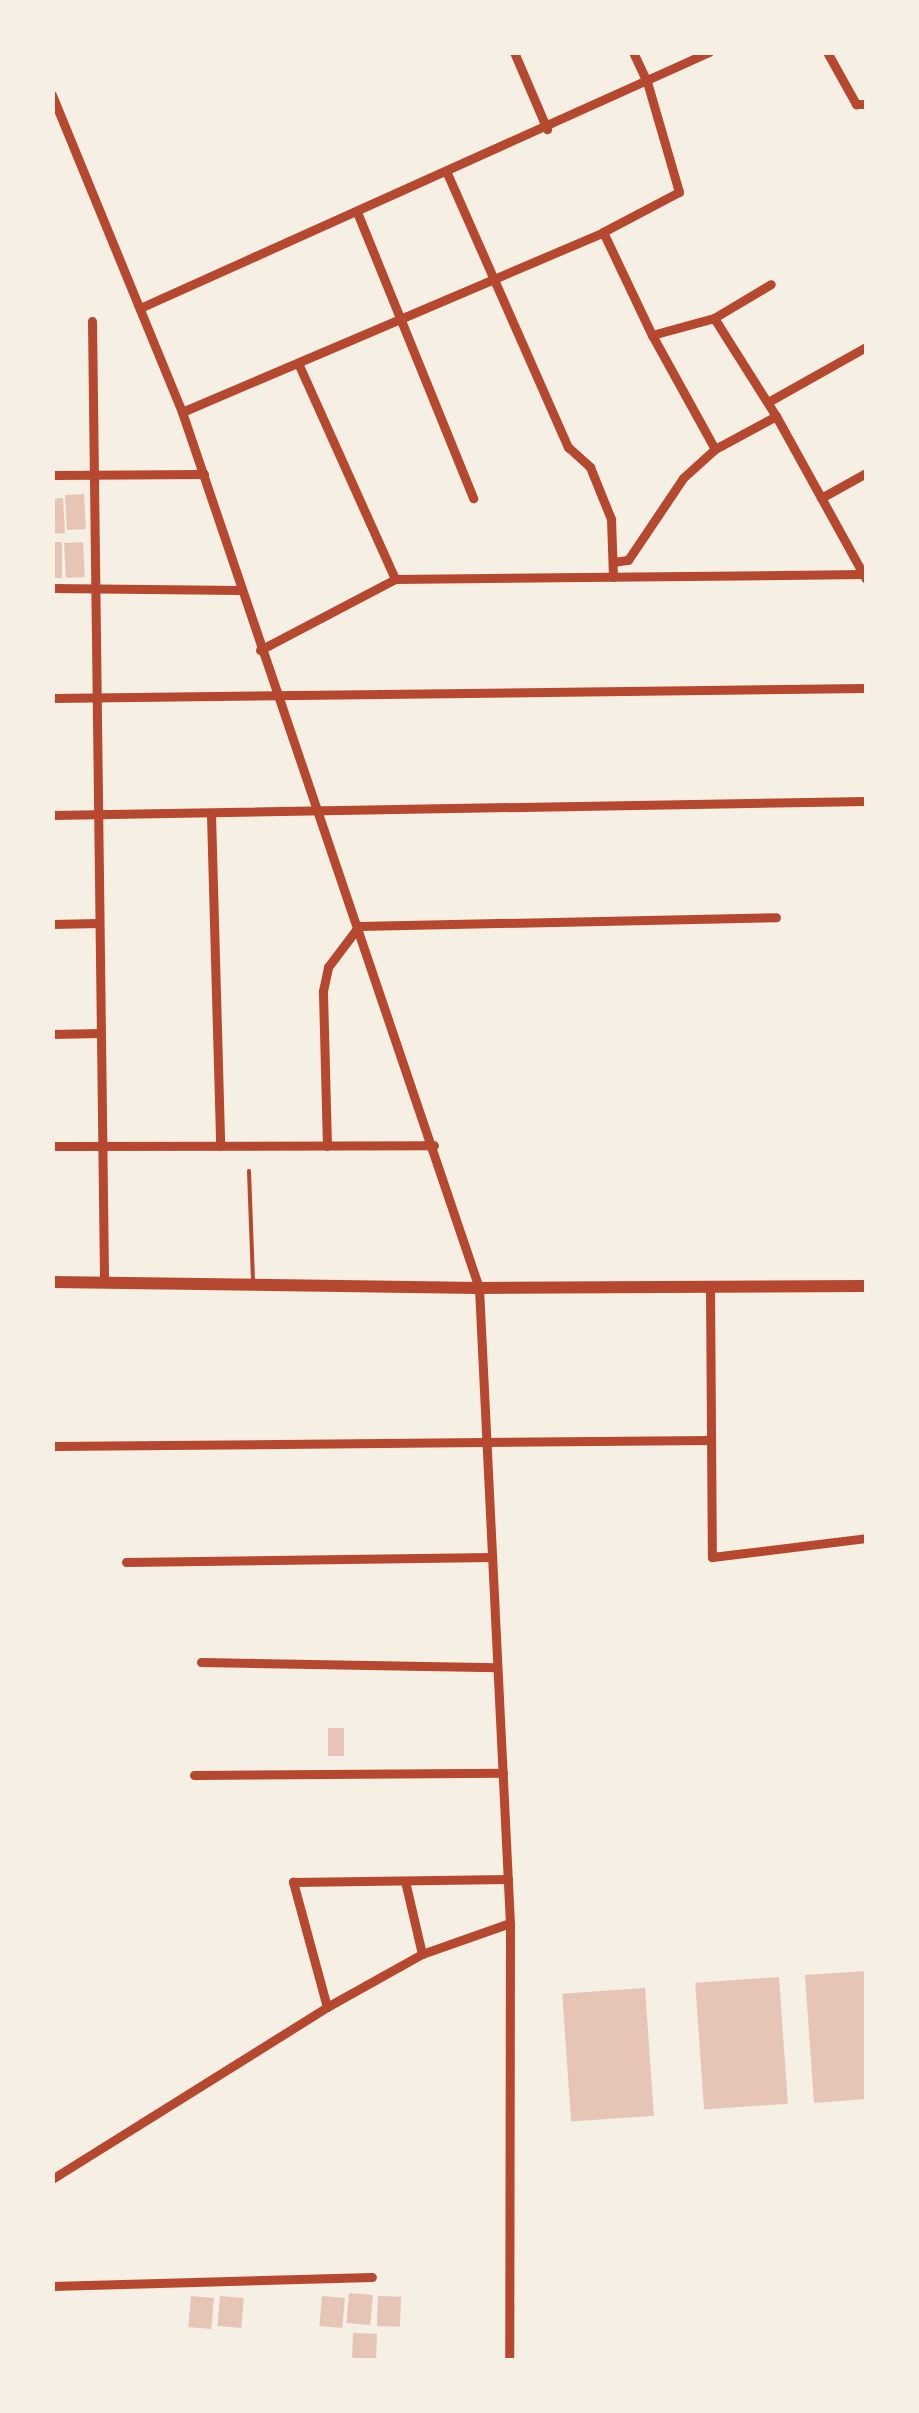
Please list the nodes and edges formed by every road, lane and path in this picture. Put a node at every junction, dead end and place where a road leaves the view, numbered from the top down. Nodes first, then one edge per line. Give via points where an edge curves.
1 (514, 52) edge
2 (633, 52) edge
3 (710, 52) edge
4 (827, 52) edge
5 (647, 82) junction
6 (52, 95) edge
7 (866, 104) edge
8 (56, 113) edge
9 (547, 128) junction
10 (447, 173) junction
11 (357, 212) junction
12 (603, 232) junction
13 (492, 281) junction
14 (771, 284) dead end
15 (140, 308) junction
16 (714, 318) junction
17 (400, 319) junction
18 (92, 321) dead end
19 (652, 335) junction
20 (866, 347) edge
21 (298, 363) junction
22 (768, 402) junction
23 (182, 412) junction
24 (776, 416) junction
25 (714, 449) junction
26 (866, 473) edge
27 (95, 474) junction
28 (204, 474) junction
29 (52, 475) edge
30 (473, 498) dead end
31 (821, 498) junction
32 (613, 562) junction
33 (865, 576) edge
34 (613, 577) junction
35 (395, 579) junction
36 (52, 588) edge
37 (94, 588) junction
38 (240, 590) junction
39 (260, 650) junction
40 (866, 688) edge
41 (276, 694) junction
42 (52, 698) edge
43 (95, 698) junction
44 (866, 800) edge
45 (211, 814) junction
46 (321, 814) junction
47 (52, 816) edge
48 (97, 816) junction
49 (776, 917) dead end
50 (98, 923) junction
51 (52, 924) edge
52 (359, 926) junction
53 (100, 1033) junction
54 (52, 1034) edge
55 (434, 1145) junction
56 (52, 1146) edge
57 (102, 1146) junction
58 (220, 1146) junction
59 (328, 1146) junction
60 (249, 1171) dead end
61 (52, 1282) edge
62 (104, 1282) junction
63 (253, 1284) junction
64 (866, 1286) edge
65 (710, 1287) junction
66 (479, 1288) junction
67 (711, 1440) junction
68 (486, 1442) junction
69 (52, 1446) edge
70 (866, 1538) edge
71 (492, 1557) junction
72 (126, 1562) dead end
73 (201, 1662) dead end
74 (497, 1667) junction
75 (502, 1773) junction
76 (194, 1775) dead end
77 (508, 1880) junction
78 (405, 1881) junction
79 (510, 1922) junction
80 (422, 1954) junction
81 (327, 2006) junction
82 (52, 2179) edge
83 (372, 2277) dead end
84 (52, 2286) edge
85 (510, 2360) edge

1 - 9 street
2 - 5 street
3 - 5 street
4 - 7 street via 856,104
5 - 9 street
5 - 12 street via 679,192
6 - 8 street
8 - 15 street
9 - 10 street
10 - 11 street
10 - 13 street
11 - 15 street
11 - 17 street
12 - 13 street
12 - 19 street
13 - 17 street
13 - 32 street via 568,447 590,467 610,520
14 - 16 street
15 - 23 street
16 - 19 street
16 - 22 street
17 - 21 street
17 - 30 street
18 - 27 street
19 - 25 street
20 - 22 street
21 - 23 street
21 - 35 street
22 - 24 street
23 - 28 street
24 - 25 street
24 - 31 street
25 - 32 street via 683,478 628,560
26 - 31 street
27 - 28 street
27 - 29 street
27 - 37 street
28 - 38 street
31 - 33 street
32 - 34 street
33 - 34 street
34 - 35 street
35 - 39 street
36 - 37 street
37 - 38 street
37 - 43 street
38 - 39 street
39 - 41 street
40 - 41 street
41 - 43 street
41 - 46 street
42 - 43 street
43 - 48 street
44 - 46 street
45 - 46 street
45 - 48 street
45 - 58 street
46 - 52 street
47 - 48 street
48 - 50 street
49 - 52 street
50 - 51 street
50 - 53 street
52 - 55 street
52 - 59 street via 328,967 323,991
53 - 54 street
53 - 57 street
55 - 59 street
55 - 66 street
56 - 57 street
57 - 58 street
57 - 62 street
58 - 59 street
60 - 63 lane
61 - 62 main road
62 - 63 main road
63 - 66 main road
64 - 65 main road
65 - 66 main road
65 - 67 street
66 - 68 street
67 - 68 street
67 - 70 street via 712,1557
68 - 69 street
68 - 71 street
71 - 72 street
71 - 74 street
73 - 74 street
74 - 75 street
75 - 76 street
75 - 77 street
77 - 78 street
77 - 79 street
78 - 80 street
78 - 81 street via 293,1882
79 - 80 street
79 - 85 street
80 - 81 street
81 - 82 street
83 - 84 street

